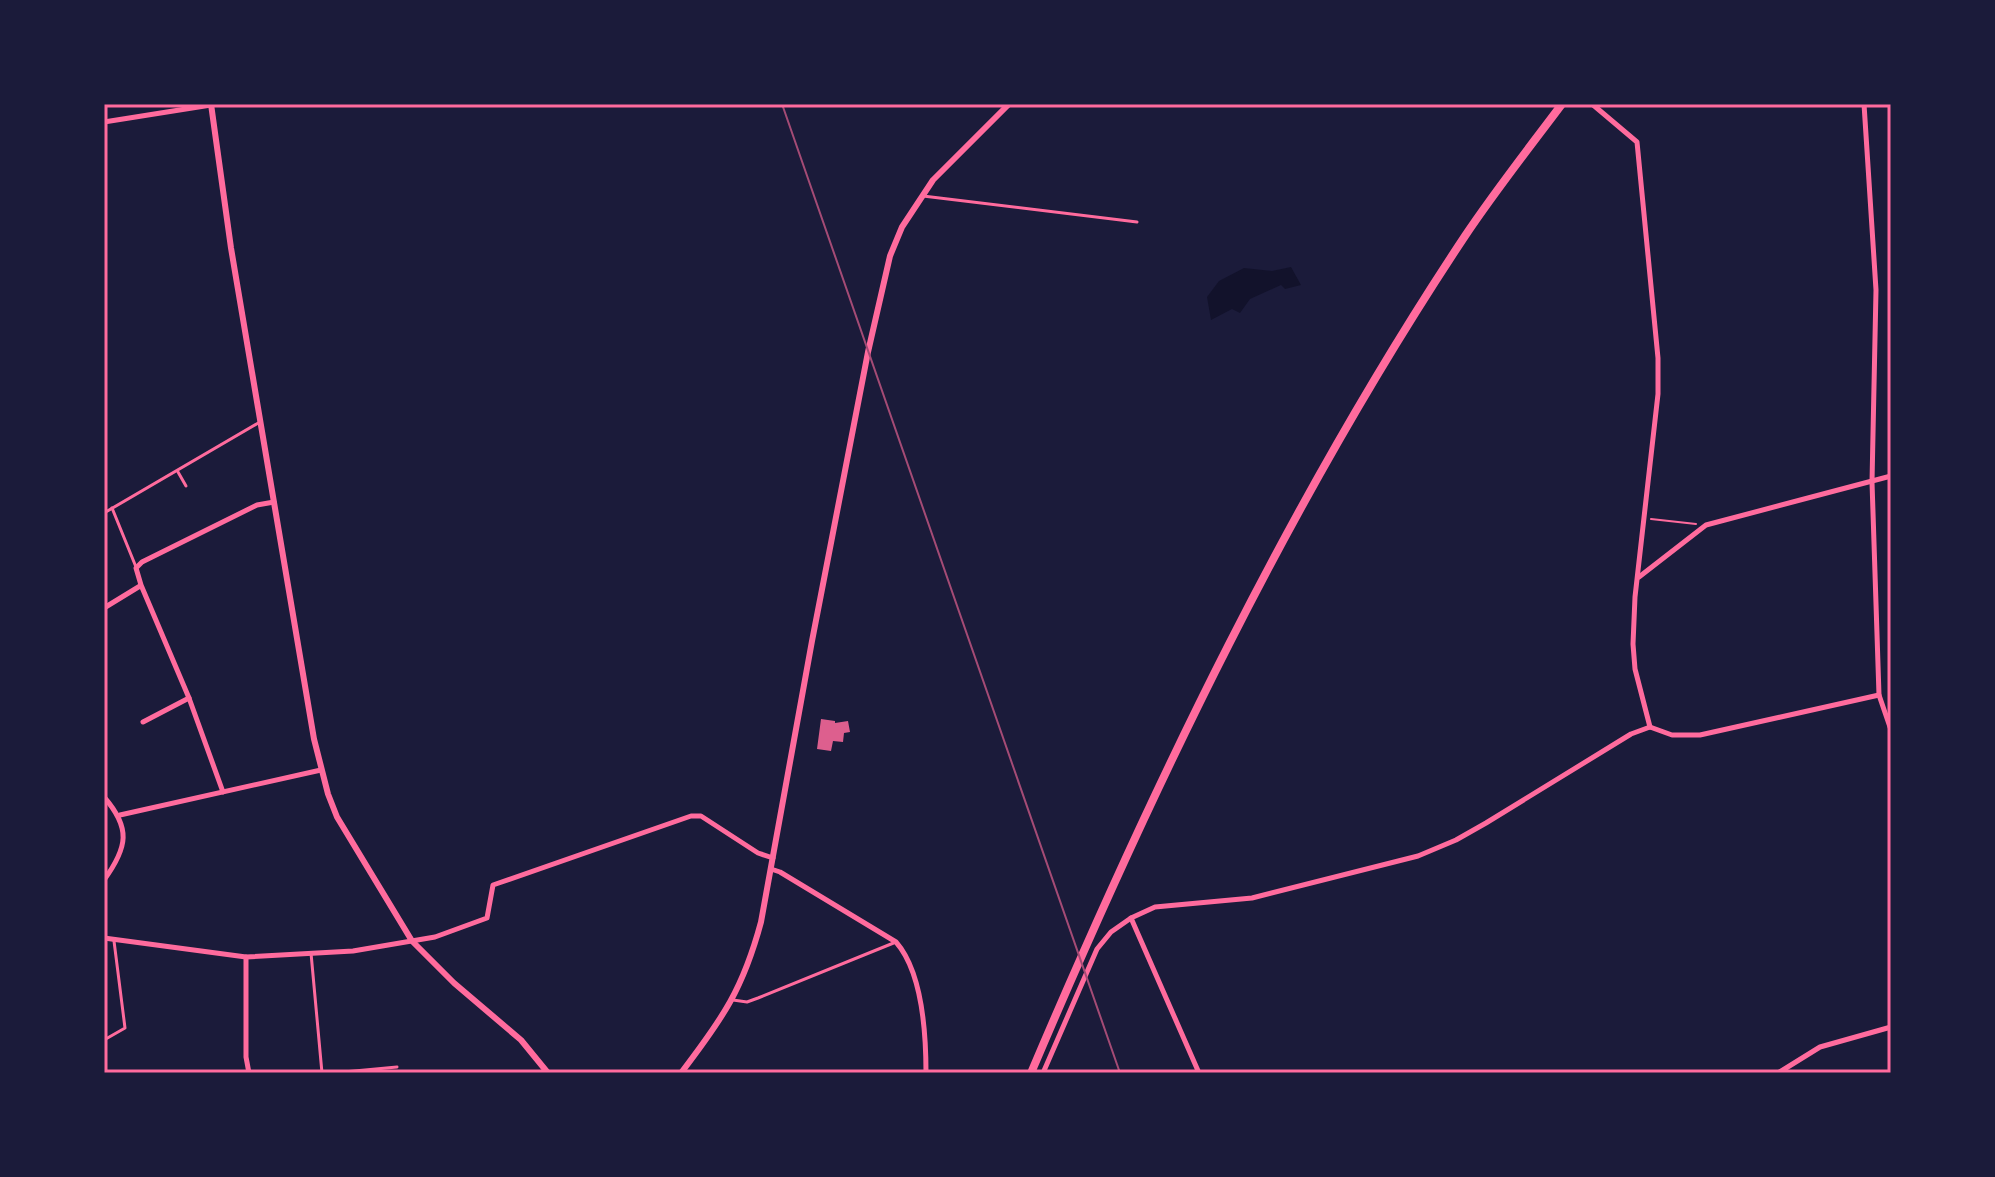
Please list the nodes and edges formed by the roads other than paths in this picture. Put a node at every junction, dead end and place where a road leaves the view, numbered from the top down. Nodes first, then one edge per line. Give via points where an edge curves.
1 (211, 104) edge
2 (1009, 104) edge
3 (1562, 104) edge
4 (1592, 104) edge
5 (1864, 104) edge
6 (104, 122) edge
7 (922, 195) junction
8 (1137, 222) dead end
9 (261, 422) junction
10 (177, 471) junction
11 (1891, 476) edge
12 (1872, 482) junction
13 (186, 486) dead end
14 (275, 502) junction
15 (112, 508) junction
16 (104, 513) edge
17 (136, 568) junction
18 (1638, 578) junction
19 (141, 585) junction
20 (104, 608) edge
21 (1879, 695) junction
22 (189, 698) junction
23 (143, 722) dead end
24 (1650, 727) junction
25 (1891, 730) edge
26 (321, 770) junction
27 (223, 792) junction
28 (104, 797) edge
29 (120, 815) junction
30 (773, 858) junction
31 (771, 869) junction
32 (104, 880) edge
33 (1131, 918) junction
34 (104, 938) edge
35 (114, 940) junction
36 (412, 941) junction
37 (896, 942) junction
38 (311, 953) junction
39 (246, 957) junction
40 (733, 1000) junction
41 (1891, 1027) edge
42 (104, 1040) edge
43 (397, 1067) dead end
44 (249, 1073) edge
45 (322, 1073) edge
46 (333, 1073) edge
47 (548, 1073) edge
48 (681, 1073) edge
49 (926, 1073) edge
50 (1031, 1073) edge
51 (1043, 1073) edge
52 (1199, 1073) edge
53 (1778, 1073) edge

1 - 6 street
1 - 9 street
2 - 7 street
3 - 50 main road via 1466,234 1351,421 1150,805
4 - 18 street via 1637,142 1658,358
5 - 12 street via 1876,290
7 - 8 lane
7 - 30 street via 890,256 868,352
9 - 10 lane
9 - 14 street
10 - 13 lane
10 - 15 lane
11 - 12 street
12 - 18 street via 1706,525
12 - 21 street
14 - 17 street via 257,505
14 - 26 street
15 - 16 lane
15 - 17 lane
17 - 19 street
18 - 24 street via 1635,669
19 - 20 street
19 - 22 street
21 - 24 street via 1700,735 1672,735
21 - 25 street
22 - 23 street
22 - 27 street
24 - 33 street via 1476,829 1418,856 1252,898 1155,907
26 - 27 street
26 - 36 street via 337,817
27 - 29 street
28 - 29 street
29 - 32 street via 123,845
30 - 31 street
30 - 36 street via 701,816 691,816 493,885 487,918
31 - 37 street
31 - 40 street via 750,961
33 - 51 street via 1097,949
33 - 52 street
34 - 35 street
35 - 39 street
35 - 42 lane via 125,1028
36 - 38 street
36 - 47 street via 521,1040
37 - 40 lane via 758,998
37 - 49 street via 913,970
38 - 39 street
38 - 45 lane
39 - 44 street
40 - 48 street
41 - 53 street via 1820,1047
43 - 46 lane

